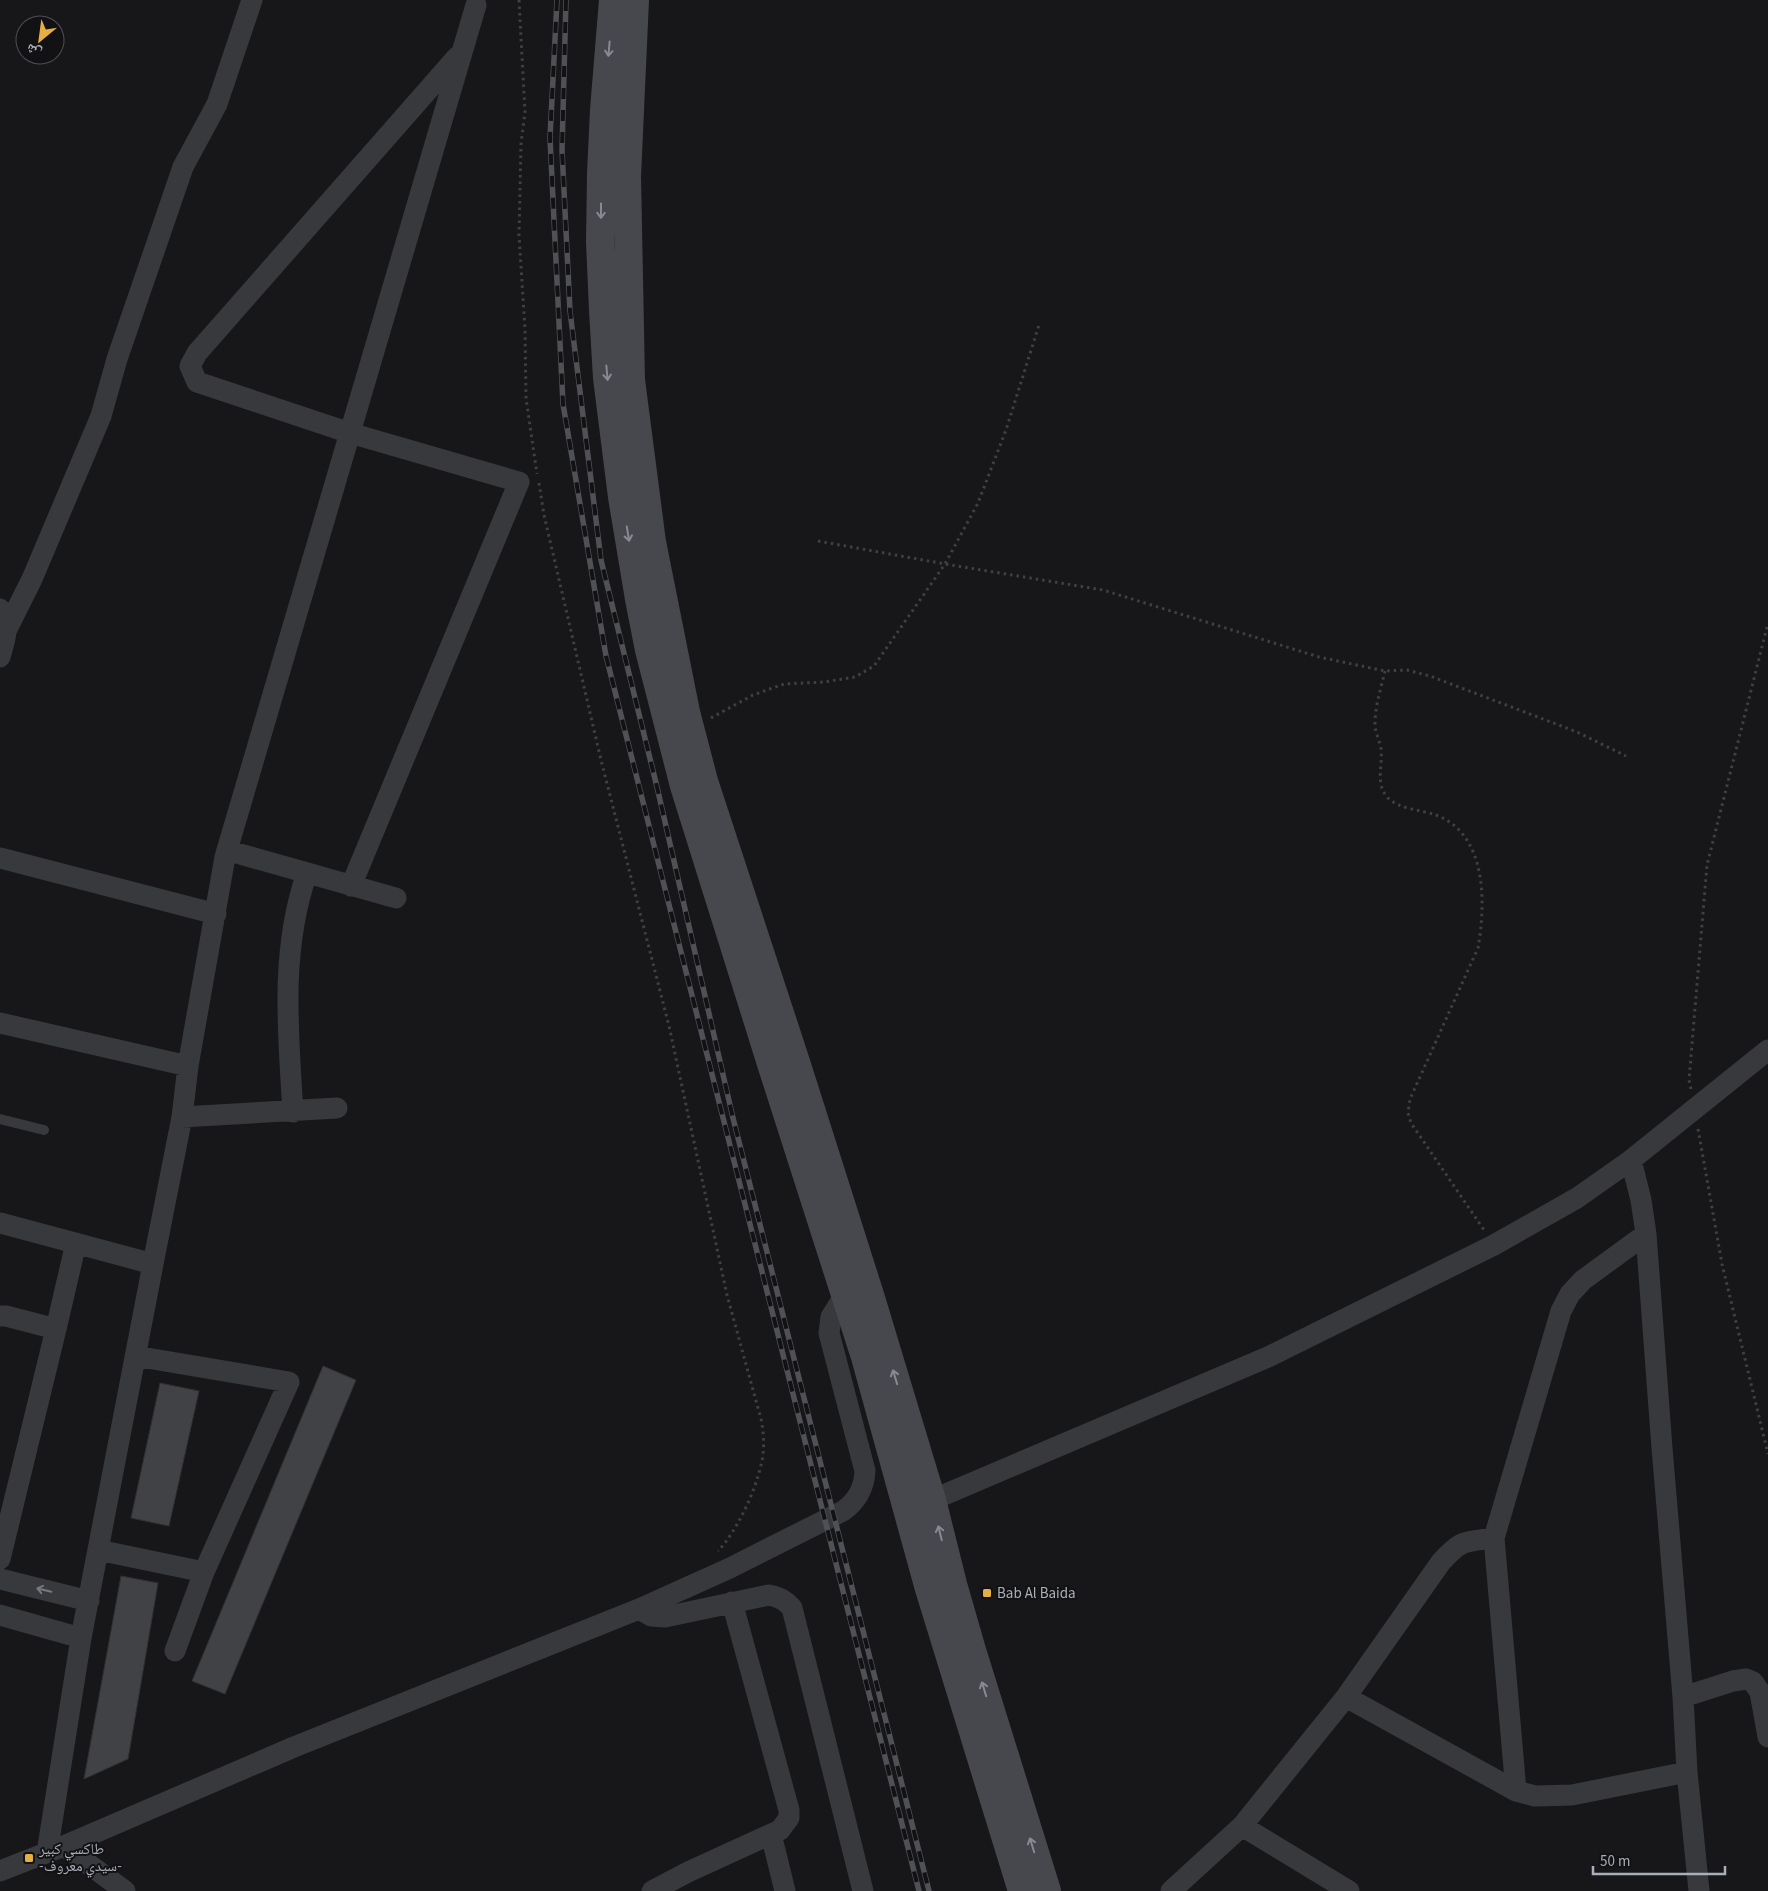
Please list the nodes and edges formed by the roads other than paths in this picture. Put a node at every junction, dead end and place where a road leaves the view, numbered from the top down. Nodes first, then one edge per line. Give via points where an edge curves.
1 (252, 0) edge
2 (613, 0) edge
3 (635, 0) edge
4 (476, 5) dead end
5 (462, 51) junction
6 (350, 433) junction
7 (4, 619) edge
8 (0, 657) edge
9 (227, 853) junction
10 (0, 858) edge
11 (307, 874) junction
12 (351, 886) junction
13 (396, 898) dead end
14 (216, 914) junction
15 (0, 1022) edge
16 (1768, 1050) edge
17 (188, 1066) junction
18 (337, 1108) dead end
19 (293, 1112) junction
20 (182, 1117) junction
21 (0, 1119) edge
22 (44, 1130) dead end
23 (1631, 1160) junction
24 (0, 1223) edge
25 (1646, 1234) junction
26 (76, 1243) junction
27 (153, 1264) junction
28 (845, 1295) junction
29 (0, 1316) edge
30 (56, 1329) junction
31 (135, 1356) junction
32 (8, 1493) edge
33 (932, 1500) junction
34 (1494, 1538) junction
35 (98, 1550) junction
36 (0, 1559) edge
37 (204, 1572) junction
38 (0, 1579) edge
39 (89, 1600) junction
40 (732, 1602) junction
41 (639, 1610) junction
42 (0, 1615) edge
43 (82, 1638) junction
44 (175, 1651) dead end
45 (1346, 1697) junction
46 (1684, 1697) junction
47 (1768, 1738) edge
48 (1687, 1772) junction
49 (1516, 1791) junction
50 (1242, 1826) junction
51 (772, 1834) junction
52 (56, 1850) junction
53 (0, 1871) edge
54 (690, 1882) edge
55 (125, 1891) edge
56 (652, 1891) edge
57 (785, 1891) edge
58 (863, 1891) edge
59 (1022, 1891) edge
60 (1047, 1891) edge
61 (1171, 1891) edge
62 (1349, 1891) edge
63 (1699, 1891) edge

1 - 7 street via 217,104 183,167 117,359 101,416 32,578
2 -> 28 street via 604,110 600,242 608,378 639,599 665,718 684,786
33 -> 3 street via 839,1195 704,781 690,729 652,542 631,380 627,176
4 - 5 street
5 - 6 street
5 - 6 street via 197,353 190,366 197,382
6 - 9 street
6 - 12 street via 519,482
7 - 8 street
9 - 11 street
9 - 14 street
10 - 14 street
11 - 12 street
11 - 19 street via 293,924 289,966 288,1029
12 - 13 street
14 - 17 street
15 - 17 street
16 - 23 street
17 - 20 street
18 - 19 street
19 - 20 street
20 - 27 street
21 - 22 lane
23 - 25 street
23 - 33 street via 1577,1198 1494,1245 1268,1357
24 - 26 street
25 - 34 street via 1583,1280 1561,1311
25 - 46 street
26 - 27 street
26 - 30 street
27 - 31 street
28 - 41 street via 831,1317 829,1333 864,1463 864,1480 858,1497 843,1511
28 - 59 street via 929,1589
29 - 30 street
30 - 32 street
31 - 35 street
31 - 37 street via 289,1382
32 - 36 street
60 -> 33 street via 972,1650
34 - 45 street via 1464,1542 1441,1562
34 - 49 street
35 - 37 street
35 - 39 street
37 - 44 street
39 -> 38 street
39 - 43 street
40 - 41 street via 665,1617 651,1616
40 - 51 street via 789,1810 785,1825
40 - 58 street via 769,1595 778,1596 792,1608
41 - 52 street via 294,1747
42 - 43 street
43 - 52 street
45 - 49 street
45 - 50 street
46 - 47 street via 1733,1681 1746,1679 1753,1682 1760,1692
46 - 48 street
48 - 49 street via 1572,1795 1535,1796
48 - 63 street
50 - 61 street
50 - 62 street
51 - 54 street
51 - 57 street
52 - 53 street
52 - 55 street
54 - 56 street

